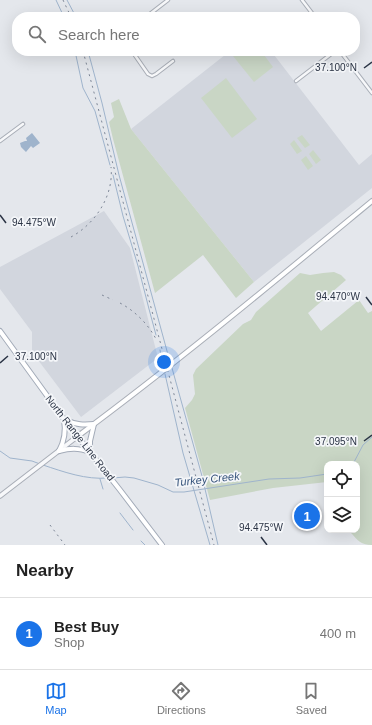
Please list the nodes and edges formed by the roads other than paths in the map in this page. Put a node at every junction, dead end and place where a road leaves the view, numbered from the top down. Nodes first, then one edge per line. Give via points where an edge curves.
1 (168, 0) edge
2 (302, 0) edge
3 (152, 12) edge
4 (310, 12) edge
5 (135, 56) edge
6 (328, 56) edge
7 (344, 56) edge
8 (173, 61) dead end
9 (296, 81) dead end
10 (372, 93) edge
11 (23, 124) dead end
12 (0, 142) edge
13 (372, 201) edge
14 (0, 331) edge
15 (64, 419) junction
16 (94, 424) junction
17 (78, 436) junction
18 (59, 451) junction
19 (90, 452) junction
20 (0, 496) edge
21 (162, 545) edge

1 - 3 street
2 - 4 street
5 - 8 street via 152,76
6 - 9 street
7 - 10 street
11 - 12 street
13 - 16 main road via 229,319
14 - 15 main road, North Range Line Road
15 - 16 main road via 81,425
15 - 17 main road, North Range Line Road
15 - 18 main road via 66,429
16 - 17 main road
16 - 19 main road
17 - 18 street
17 - 19 main road, North Range Line Road
18 - 19 main road via 78,448
18 - 20 street
19 - 21 main road, North Range Line Road

